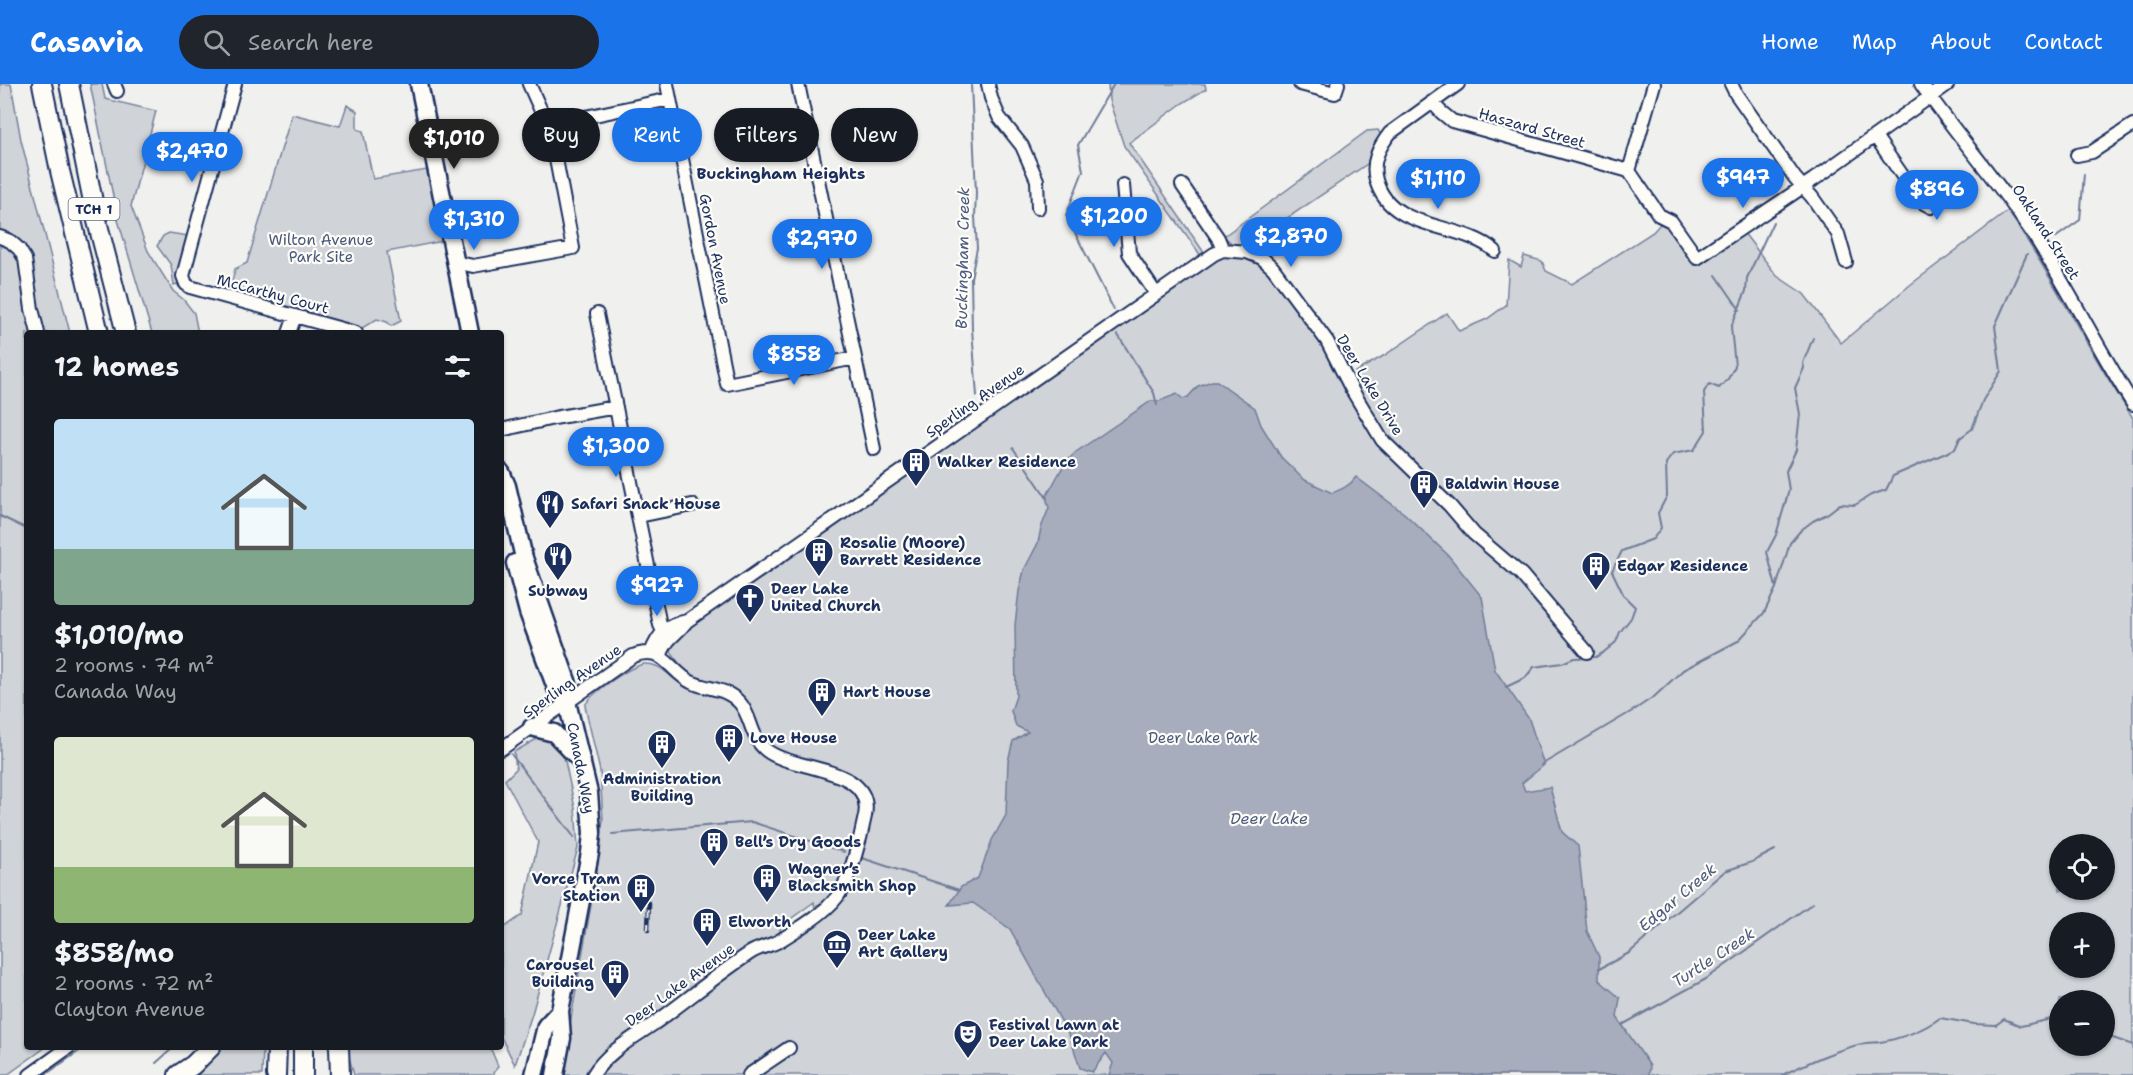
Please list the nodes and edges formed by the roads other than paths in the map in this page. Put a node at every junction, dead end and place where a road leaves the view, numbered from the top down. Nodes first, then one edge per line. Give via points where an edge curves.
1 (42, 84) edge
2 (69, 84) edge
3 (235, 84) edge
4 (419, 84) edge
5 (529, 84) edge
6 (667, 84) edge
7 (798, 84) edge
8 (988, 84) edge
9 (1300, 84) edge
10 (1458, 84) edge
11 (1654, 84) edge
12 (1731, 84) edge
13 (1922, 84) edge
14 (1948, 84) edge
15 (1337, 88) edge
16 (1930, 97) junction
17 (670, 99) junction
18 (1432, 102) junction
19 (540, 108) edge
20 (600, 114) edge
21 (2133, 125) edge
22 (1875, 136) junction
23 (2077, 155) dead end
24 (556, 162) edge
25 (1629, 171) junction
26 (1124, 185) dead end
27 (1182, 185) dead end
28 (1803, 186) junction
29 (1937, 197) dead end
30 (1038, 208) dead end
31 (0, 237) edge
32 (1223, 250) junction
33 (1495, 251) dead end
34 (455, 262) junction
35 (1846, 262) dead end
36 (1155, 294) junction
37 (597, 314) dead end
38 (295, 316) junction
39 (37, 330) edge
40 (98, 330) edge
41 (125, 330) edge
42 (291, 330) edge
43 (345, 330) edge
44 (469, 330) edge
45 (855, 358) junction
46 (2133, 404) edge
47 (616, 407) junction
48 (504, 429) edge
49 (874, 449) dead end
50 (504, 479) edge
51 (692, 506) dead end
52 (639, 516) junction
53 (504, 518) edge
54 (687, 621) junction
55 (663, 631) junction
56 (1587, 652) dead end
57 (656, 655) junction
58 (567, 702) junction
59 (532, 727) junction
60 (504, 747) edge
61 (582, 762) junction
62 (560, 1011) junction
63 (789, 1048) dead end
64 (65, 1050) edge
65 (209, 1050) edge
66 (277, 1050) edge
67 (303, 1050) edge
68 (339, 1050) edge
69 (30, 1075) edge
70 (177, 1075) edge
71 (276, 1075) edge
72 (303, 1075) edge
73 (340, 1075) edge
74 (534, 1075) edge
75 (555, 1075) edge
76 (593, 1075) edge
77 (749, 1075) edge

1 - 40 highway, TCH 1
2 - 41 highway, TCH 1 via 97,221
3 - 38 street, McCarthy Court via 193,234 184,281 190,287
4 - 34 main road
5 - 19 street
6 - 17 street, Gordon Avenue
7 - 45 street
8 - 30 street via 999,117 1022,146 1037,180
9 - 15 street
10 - 18 street
11 - 25 street
12 - 28 street
13 - 16 street, Oakland Street
14 - 16 street
16 - 22 street
16 - 46 street, Oakland Street via 2047,255
17 - 20 street
17 - 45 street, Gordon Avenue via 727,384
18 - 25 street, Haszard Street via 1452,121
18 - 33 street via 1390,133 1379,149 1375,175 1379,189 1397,211 1480,239
21 - 23 street via 2092,152
22 - 28 street
22 - 29 street via 1920,201 1931,207
24 - 34 street via 573,248 473,266
25 - 28 street via 1659,215 1671,221 1697,258
26 - 36 street via 1130,253
27 - 32 street
28 - 35 street via 1838,234
31 - 39 street via 10,241 25,259
32 - 36 street, Sperling Avenue
32 - 56 street, Deer Lake Drive via 1254,254 1273,268 1327,340 1382,440 1474,534 1521,574
34 - 44 main road
36 - 54 street, Sperling Avenue
37 - 47 street
38 - 42 street
38 - 43 street, McCarthy Court
45 - 49 street
47 - 48 street
47 - 52 street
50 - 58 main road, Canada Way via 524,558 568,684
51 - 52 street
52 - 55 street
53 - 58 main road, Canada Way via 528,612 558,692
54 - 55 street, Sperling Avenue
54 - 57 street, Sperling Avenue
55 - 57 street via 657,638
57 - 58 street, Sperling Avenue via 638,654
57 - 76 street, Deer Lake Avenue via 688,680 734,697 745,710 759,743 769,753 855,784 865,800 865,817 847,880 837,898 779,941 754,951 722,972 612,1052
58 - 59 street, Sperling Avenue
58 - 61 main road, Canada Way
59 - 60 street, Sperling Avenue
59 - 61 main road via 554,733
61 - 62 main road, Canada Way via 592,833
62 - 74 main road, Canada Way via 546,1026
62 - 75 main road, Canada Way via 562,1038
63 - 77 street
64 - 69 street
65 - 70 highway
66 - 71 highway
67 - 72 highway
68 - 73 highway

